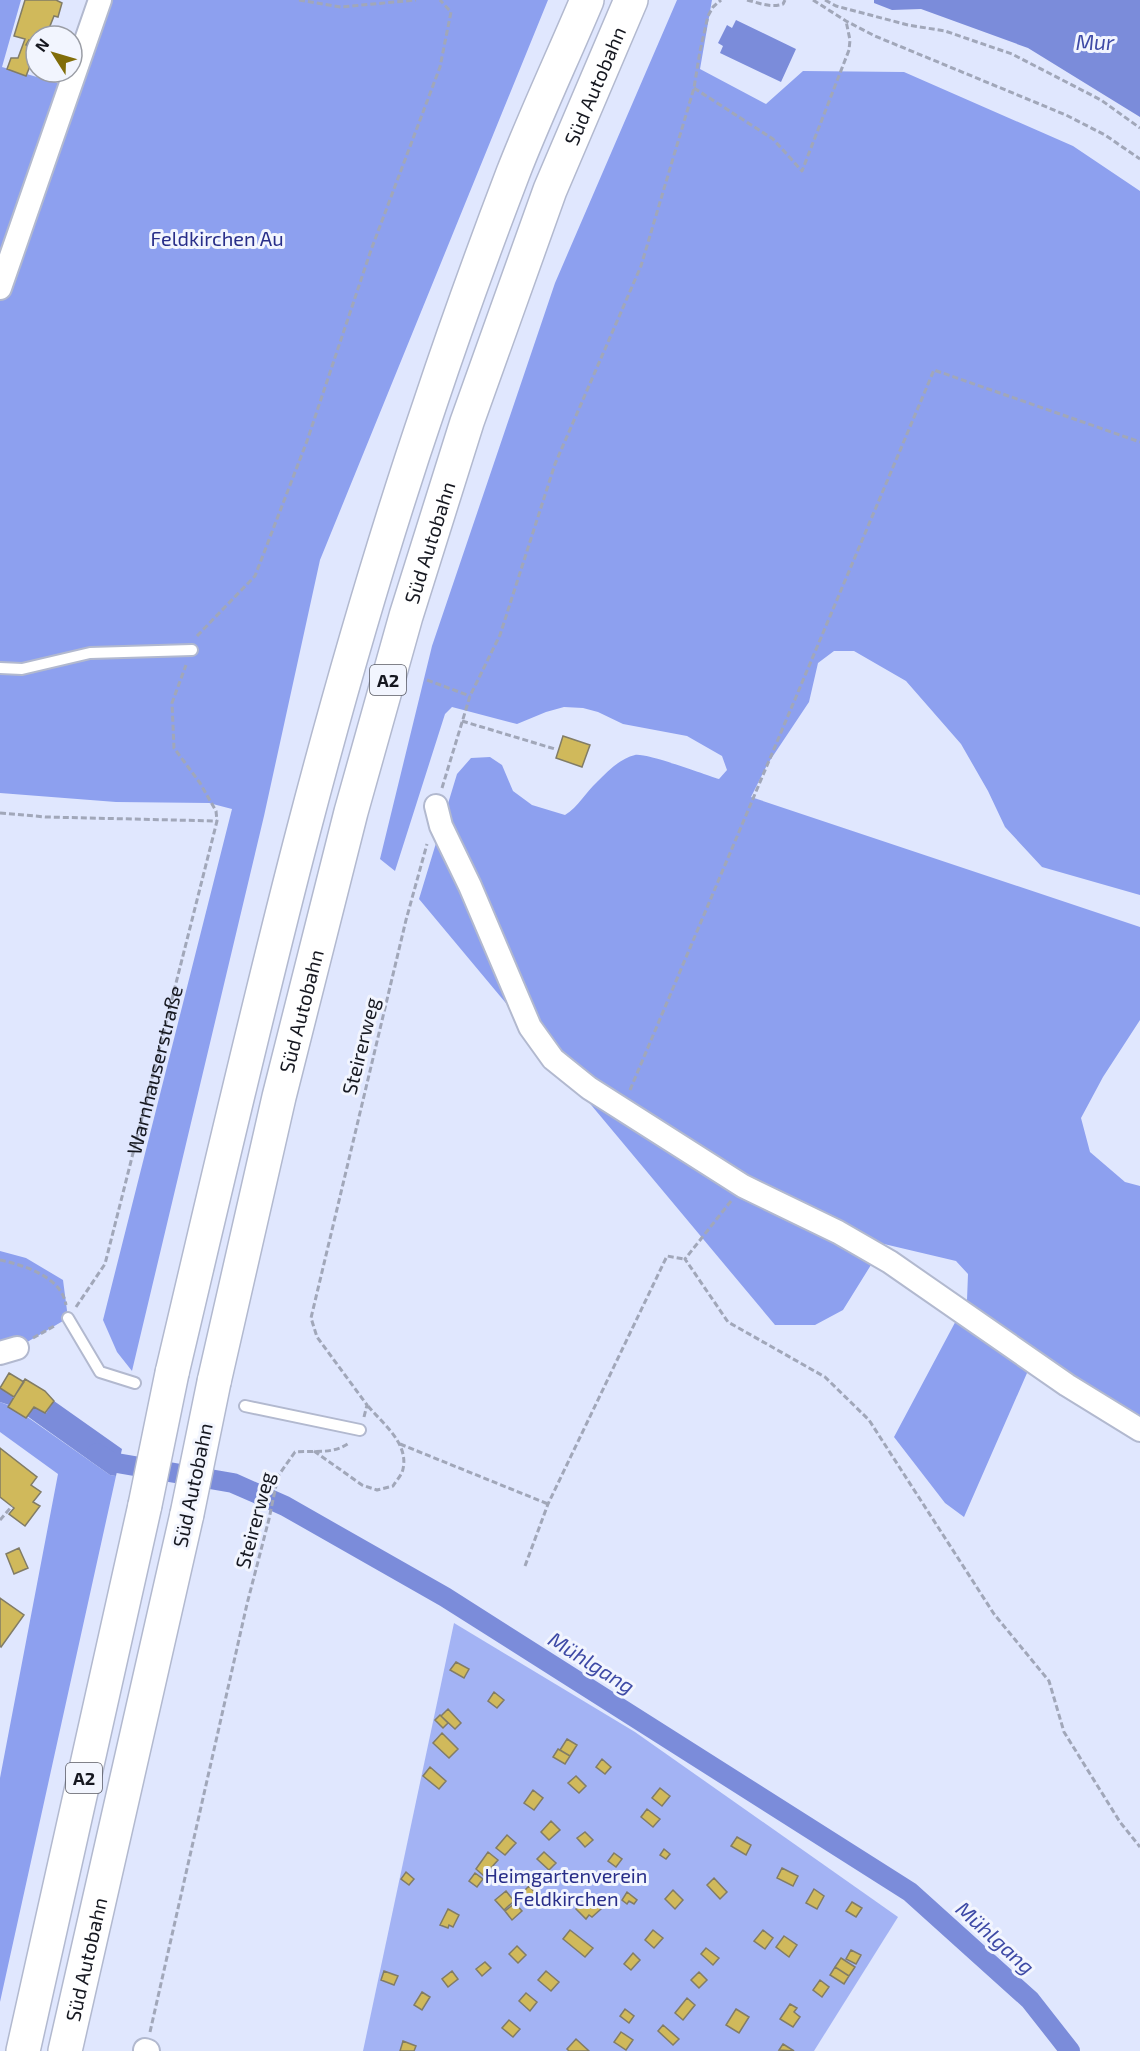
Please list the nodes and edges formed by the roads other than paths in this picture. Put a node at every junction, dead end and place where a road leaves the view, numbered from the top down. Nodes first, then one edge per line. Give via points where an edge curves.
1 (100, 0) edge
2 (587, 0) edge
3 (631, 0) edge
4 (0, 288) edge
5 (192, 650) dead end
6 (0, 668) edge
7 (436, 806) road end
8 (68, 1318) road end
9 (135, 1383) dead end
10 (245, 1406) dead end
11 (360, 1430) road end
12 (1140, 1430) edge
13 (23, 2051) edge
14 (65, 2051) edge

1 - 4 street
2 - 13 highway, Süd Autobahn / A2, bridge via 506,194 430,404 368,599 310,806 172,1373
3 - 14 highway, Süd Autobahn / A2, bridge via 550,190 467,422 406,616 351,812 279,1097
5 - 6 lane via 90,653 22,669
7 - 12 street via 441,826 530,1027 553,1059 589,1088 743,1186 890,1262 1067,1385
8 - 9 lane via 100,1372
10 - 11 lane

